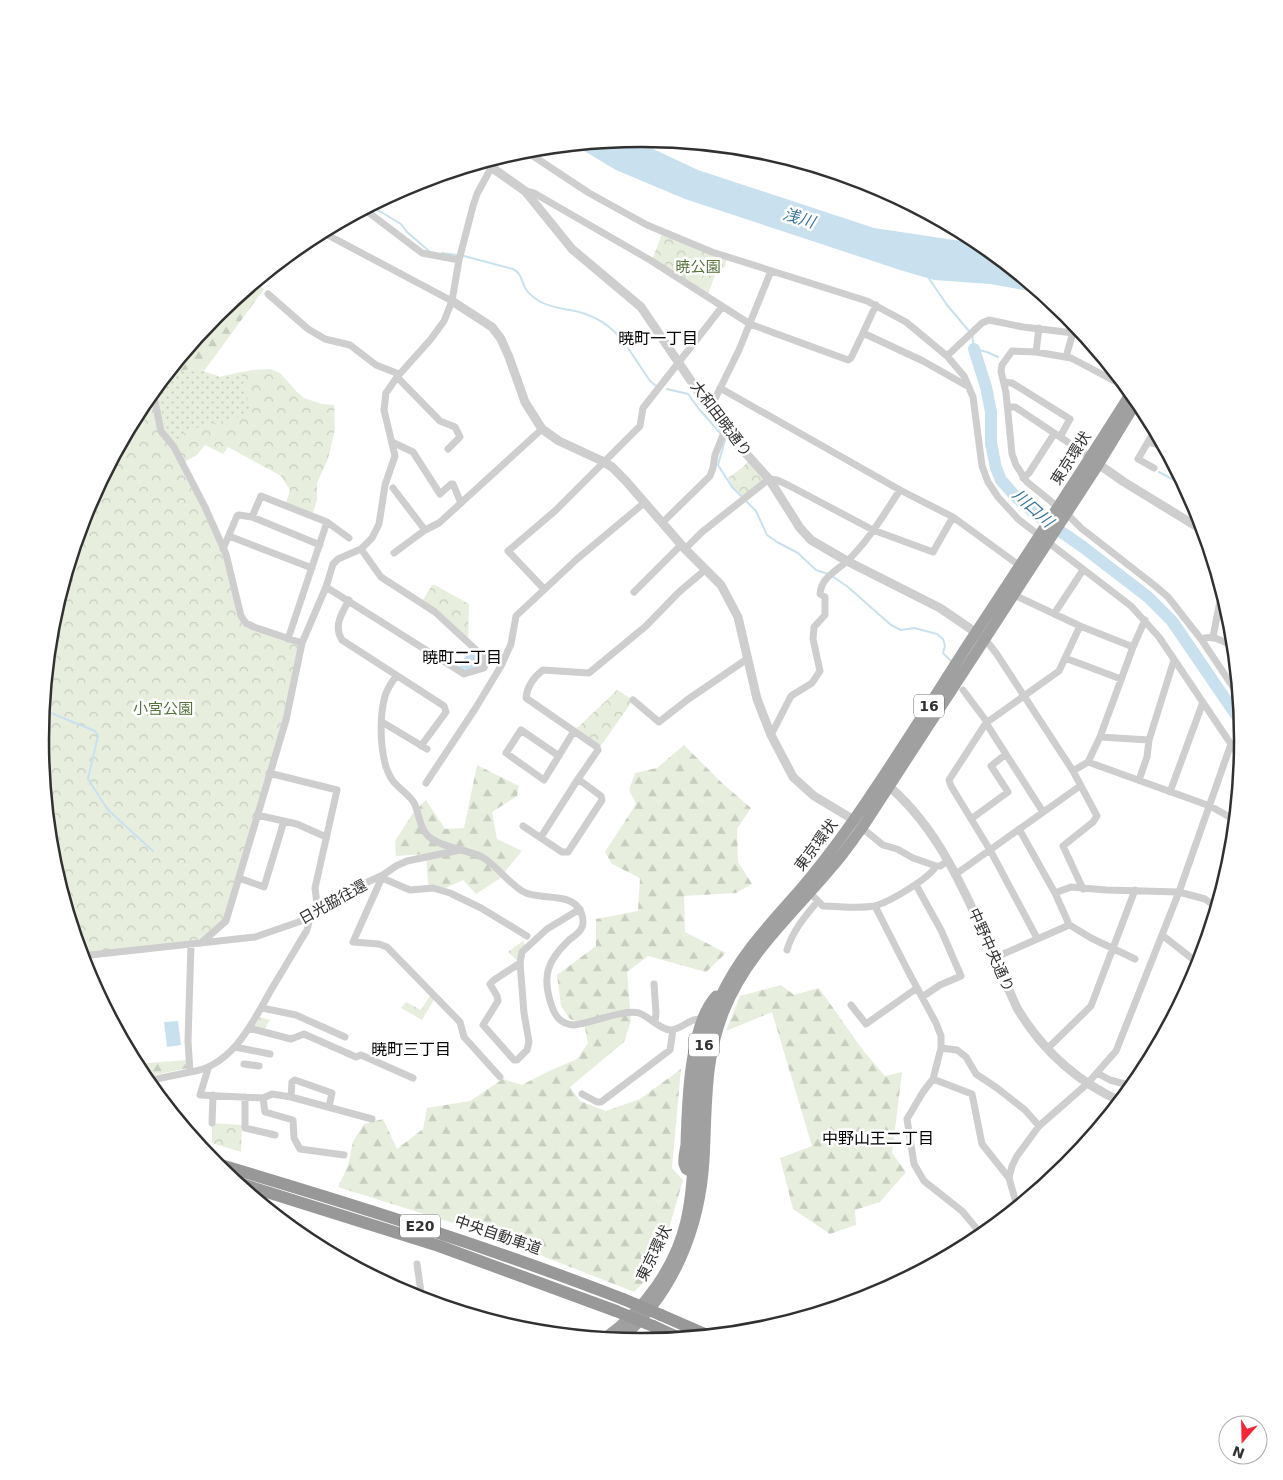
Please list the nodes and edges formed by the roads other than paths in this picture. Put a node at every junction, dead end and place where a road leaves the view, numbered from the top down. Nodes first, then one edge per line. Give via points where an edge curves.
1 (535, 157) edge
2 (489, 167) edge
3 (486, 168) edge
4 (525, 191) junction
5 (369, 214) edge
6 (330, 236) edge
7 (459, 260) junction
8 (771, 271) junction
9 (268, 294) dead end
10 (452, 301) junction
11 (876, 305) junction
12 (722, 307) junction
13 (750, 324) junction
14 (1038, 328) junction
15 (1071, 332) edge
16 (863, 333) junction
17 (1073, 333) edge
18 (1036, 352) junction
19 (948, 355) junction
20 (1066, 358) junction
21 (679, 362) junction
22 (398, 375) junction
23 (1113, 380) edge
24 (1004, 382) junction
25 (969, 387) junction
26 (720, 388) junction
27 (1127, 400) edge
28 (155, 403) edge
29 (1008, 407) junction
30 (710, 409) junction
31 (1132, 409) edge
32 (542, 429) junction
33 (723, 434) junction
34 (1057, 435) junction
35 (1151, 437) edge
36 (392, 442) junction
37 (1148, 442) junction
38 (1155, 444) edge
39 (448, 450) dead end
40 (1094, 461) junction
41 (605, 463) junction
42 (1154, 468) dead end
43 (1023, 478) junction
44 (769, 479) junction
45 (393, 488) dead end
46 (900, 490) junction
47 (461, 503) junction
48 (644, 503) junction
49 (1060, 513) junction
50 (252, 517) junction
51 (953, 517) junction
52 (328, 522) junction
53 (662, 523) junction
54 (1193, 524) edge
55 (425, 530) junction
56 (873, 530) junction
57 (229, 536) junction
58 (350, 538) dead end
59 (1044, 538) junction
60 (320, 545) junction
61 (683, 547) junction
62 (223, 549) junction
63 (361, 550) junction
64 (394, 553) dead end
65 (847, 561) junction
66 (1020, 566) junction
67 (312, 568) junction
68 (705, 570) junction
69 (1083, 570) junction
70 (326, 586) junction
71 (544, 588) junction
72 (634, 592) dead end
73 (1014, 595) junction
74 (349, 600) junction
75 (1219, 607) edge
76 (1054, 614) junction
77 (1145, 620) junction
78 (1080, 626) junction
79 (981, 636) junction
80 (1213, 637) junction
81 (288, 639) junction
82 (1201, 639) junction
83 (302, 643) junction
84 (1226, 643) edge
85 (1133, 647) junction
86 (1065, 658) junction
87 (747, 659) junction
88 (1174, 660) junction
89 (396, 676) junction
90 (1121, 679) junction
91 (1231, 684) edge
92 (963, 690) dead end
93 (1024, 696) junction
94 (633, 700) dead end
95 (1202, 702) junction
96 (382, 722) junction
97 (986, 722) junction
98 (574, 731) junction
99 (771, 735) junction
100 (1100, 737) junction
101 (1149, 740) junction
102 (1231, 744) junction
103 (1234, 748) edge
104 (1006, 754) junction
105 (559, 756) junction
106 (1088, 762) junction
107 (1072, 771) junction
108 (269, 773) junction
109 (578, 779) junction
110 (1139, 780) junction
111 (426, 783) dead end
112 (885, 783) junction
113 (1080, 786) junction
114 (1170, 792) junction
115 (1210, 806) junction
116 (1043, 812) junction
117 (257, 815) junction
118 (1229, 817) edge
119 (971, 819) junction
120 (284, 821) junction
121 (858, 824) junction
122 (523, 826) dead end
123 (1019, 829) junction
124 (326, 836) junction
125 (541, 838) junction
126 (466, 850) junction
127 (990, 850) junction
128 (948, 861) junction
129 (936, 866) junction
130 (956, 874) junction
131 (383, 877) junction
132 (239, 878) junction
133 (916, 886) junction
134 (1083, 888) junction
135 (1135, 890) junction
136 (809, 892) junction
137 (1179, 892) junction
138 (1055, 894) junction
139 (818, 902) junction
140 (1211, 904) edge
141 (875, 906) junction
142 (580, 909) junction
143 (318, 912) junction
144 (310, 918) junction
145 (1068, 924) junction
146 (1162, 935) junction
147 (527, 936) dead end
148 (1037, 938) junction
149 (201, 943) junction
150 (191, 944) junction
151 (1112, 948) junction
152 (787, 950) dead end
153 (89, 955) edge
154 (994, 958) junction
155 (1136, 959) dead end
156 (1192, 959) edge
157 (520, 963) junction
158 (654, 984) dead end
159 (724, 988) junction
160 (917, 988) junction
161 (922, 997) junction
162 (851, 1005) dead end
163 (262, 1008) junction
164 (703, 1020) junction
165 (655, 1022) junction
166 (249, 1028) junction
167 (673, 1030) junction
168 (346, 1037) dead end
169 (235, 1047) junction
170 (941, 1048) junction
171 (1047, 1049) junction
172 (254, 1051) junction
173 (270, 1054) dead end
174 (251, 1065) dead end
175 (208, 1069) junction
176 (190, 1072) junction
177 (1097, 1073) junction
178 (500, 1077) dead end
179 (413, 1078) dead end
180 (156, 1079) edge
181 (933, 1079) junction
182 (1087, 1084) junction
183 (1123, 1085) edge
184 (582, 1094) dead end
185 (213, 1095) junction
186 (245, 1097) junction
187 (291, 1097) junction
188 (263, 1098) junction
189 (1114, 1098) edge
190 (329, 1108) junction
191 (372, 1119) dead end
192 (212, 1123) dead end
193 (1039, 1126) junction
194 (275, 1135) dead end
195 (344, 1155) dead end
196 (697, 1167) junction
197 (232, 1169) edge
198 (1009, 1178) junction
199 (255, 1189) edge
200 (1015, 1199) edge
201 (977, 1229) edge
202 (417, 1264) dead end
203 (421, 1290) edge
204 (695, 1330) edge
205 (613, 1331) edge
206 (630, 1332) edge
207 (665, 1332) edge

1 - 8 street via 636,220 694,245
2 - 4 street, 大和田暁通り
3 - 7 street
4 - 12 street via 534,193 650,260
4 - 21 street, 大和田暁通り via 572,249 641,307
5 - 7 street via 422,253
6 - 10 street
7 - 10 street
8 - 11 street
8 - 13 street
9 - 22 street via 316,334 350,345 376,365
10 - 22 street via 444,321 431,339
10 - 32 street via 492,327 501,339 525,402
11 - 16 street
11 - 19 street via 906,322
12 - 13 street
12 - 21 street
13 - 16 street via 848,360
13 - 26 street
14 - 15 street
14 - 18 street
14 - 19 street via 986,320
16 - 25 street
17 - 20 street
18 - 20 street
18 - 24 street via 1011,352 1001,368
19 - 25 street
20 - 23 street
21 - 30 street, 大和田暁通り
21 - 41 street via 643,408 640,426
22 - 36 street via 386,394 384,410
22 - 39 street via 440,421 455,427 460,437
24 - 29 street
24 - 34 street via 1012,383 1070,419
25 - 59 street via 975,409 979,454 988,482 1008,510
26 - 30 street
26 - 46 street
27 - 40 highway, 東京環状 / 16
28 - 62 street via 161,431 174,447
29 - 34 street via 1015,408
29 - 43 street via 1011,449
30 - 33 street, 大和田暁通り
31 - 40 highway, 東京環状 / 16
32 - 41 street
32 - 47 street
33 - 44 street, 大和田暁通り
33 - 53 street via 710,476
34 - 40 street
34 - 43 street
35 - 37 street
36 - 47 street via 413,452 440,494 453,484
36 - 63 street via 395,456 385,485 379,524
37 - 38 street
37 - 42 street via 1138,459
40 - 49 highway, 東京環状 / 16
40 - 54 street
41 - 48 street
41 - 71 street via 508,551
43 - 49 street
44 - 56 street via 788,484
44 - 61 street
44 - 65 street, 大和田暁通り via 811,540
45 - 55 street
46 - 51 street
46 - 56 street
47 - 55 street via 439,523
48 - 53 street
48 - 71 street
49 - 59 highway, 東京環状 / 16
49 - 82 street via 1161,590
50 - 52 street via 261,496
50 - 57 street via 237,516
50 - 60 street
51 - 56 street via 933,552
51 - 66 street
52 - 58 street
52 - 60 street
53 - 61 street
55 - 64 street
56 - 65 street
57 - 62 street
57 - 67 street
59 - 66 highway, 東京環状 / 16
59 - 69 street
59 - 73 highway, 東京環状 / 16
60 - 67 street
61 - 68 street
61 - 72 street
62 - 81 street via 241,616 246,623
63 - 70 street via 333,564
63 - 74 street via 381,577 434,612 487,660 484,668 464,674 448,666
65 - 79 street, 大和田暁通り via 940,608
65 - 99 street via 828,576 820,590 825,597 825,612 814,631 820,671 812,683 791,696
66 - 79 highway, 東京環状 / 16
67 - 81 street
68 - 87 street via 721,584 732,603
68 - 98 street via 595,670 589,673 543,670 534,677 526,698
69 - 76 street
69 - 77 street
70 - 74 street
70 - 83 street
71 - 111 street via 516,616 511,644 501,666
73 - 76 street
73 - 79 highway, 東京環状 / 16
74 - 89 street via 337,625 338,635
75 - 80 street
76 - 78 street
77 - 85 street
77 - 88 street
78 - 85 street
78 - 86 street
79 - 93 street
79 - 112 highway, 東京環状 / 16
80 - 82 street
80 - 84 street
81 - 83 street
82 - 91 street
83 - 108 street via 286,720
85 - 90 street
86 - 90 street
86 - 93 street via 1059,671
87 - 94 street via 659,722
87 - 99 street via 757,699
88 - 95 street
88 - 101 street
89 - 96 street via 386,693
89 - 96 street via 444,706 446,712 424,748
90 - 100 street
92 - 97 street
93 - 97 street
93 - 107 street
95 - 102 street
95 - 114 street
96 - 126 street via 384,762 393,781 415,800 425,834
97 - 104 street
97 - 119 street via 949,780
98 - 105 street
98 - 109 street via 598,750
99 - 121 street via 798,783
100 - 101 street
100 - 106 street
101 - 110 street
102 - 103 street
102 - 115 street
104 - 116 street
104 - 119 street via 991,766 1008,792
105 - 105 street via 521,730 506,753 544,780
106 - 107 street
106 - 110 street
107 - 113 street
108 - 117 street
108 - 124 street via 337,790
109 - 125 street
109 - 125 street via 602,800 568,852 562,852
110 - 114 street
112 - 121 highway, 東京環状 / 16
112 - 128 street, 中野中央通り via 932,834
113 - 116 street
113 - 134 street via 1097,816 1063,846
114 - 115 street
115 - 118 street
115 - 137 street
116 - 123 street
117 - 120 street
117 - 132 street
119 - 127 street
120 - 124 street
120 - 132 street via 264,887
121 - 129 street via 882,845
121 - 136 highway, 東京環状 / 16 via 831,869
121 - 159 highway, 東京環状 / 16 via 754,941
122 - 125 street
123 - 127 street
123 - 138 street
124 - 143 street via 315,888
126 - 131 street, 日光脇往還 via 407,861
126 - 142 street via 482,858 527,894 564,899
127 - 130 street
127 - 148 street
128 - 129 street
128 - 130 street, 中野中央通り
129 - 133 street
130 - 154 street, 中野中央通り
131 - 143 street, 日光脇往還 via 359,886
131 - 147 street via 410,890 433,888 450,893
131 - 178 street via 353,942 387,947 460,1022 464,1037
132 - 149 street via 226,920
133 - 141 street
133 - 161 street via 941,930 961,976
134 - 135 street
134 - 138 street via 1071,887
135 - 137 street
135 - 151 street
136 - 139 street
136 - 196 highway, 東京環状 / 16 via 752,959 723,1012 708,1071
137 - 140 street
137 - 146 street
138 - 145 street
139 - 141 street via 823,906
139 - 152 street via 799,925
141 - 160 street
142 - 157 street via 547,929 522,952
142 - 165 street via 582,928 560,950 547,973 547,990 553,1012 559,1020 574,1025 626,1013 639,1013
143 - 144 street, 日光脇往還
144 - 149 street, 日光脇往還 via 255,937
144 - 163 street via 307,930
145 - 148 street
145 - 151 street
146 - 156 street
146 - 177 street via 1116,1051
148 - 154 street
149 - 150 street, 日光脇往還
150 - 153 street
150 - 176 street
151 - 155 street
151 - 171 street via 1091,1006
154 - 171 street, 中野中央通り via 1017,1008
157 - 157 street via 530,1042 527,1050 514,1060 483,1025 498,1001 490,984
158 - 165 street
159 - 164 highway via 707,1008
159 - 196 highway, 東京環状 / 16 via 710,1022 702,1055 696,1113
160 - 161 street
160 - 162 street via 866,1024
161 - 170 street via 941,1036
163 - 166 street
163 - 168 street via 296,1014
164 - 167 street via 695,1019
164 - 196 highway via 692,1069 684,1156 687,1170
165 - 167 street
166 - 169 street
166 - 179 street via 291,1039 304,1034
167 - 184 street via 670,1050 601,1102
169 - 172 street
169 - 175 street
170 - 181 street
170 - 193 street via 957,1050 966,1056 976,1074 1025,1110
171 - 182 street, 中野中央通り
172 - 173 street
172 - 174 street
175 - 176 street
175 - 185 street via 200,1095
176 - 180 street
177 - 182 street
177 - 183 street
181 - 198 street via 972,1094 982,1144
181 - 201 street via 907,1119 914,1164 924,1181 962,1211
182 - 189 street, 中野中央通り
182 - 193 street
185 - 186 street
185 - 192 street
186 - 188 street
186 - 194 street via 245,1128
187 - 188 street via 272,1094
187 - 190 street
187 - 190 street via 295,1080 332,1093
188 - 195 street via 265,1112 293,1120 294,1138 300,1149
190 - 191 street
193 - 198 street via 1017,1156
196 - 205 highway, 東京環状 / 16 via 685,1224 668,1266 652,1292
196 - 206 highway, 東京環状 / 16 via 701,1196 682,1257 660,1295
197 - 204 highway, 中央自動車道 / E20, bridge via 548,1270
198 - 200 street
199 - 207 highway, 中央自動車道 / E20, bridge via 439,1246 616,1310
202 - 203 street

